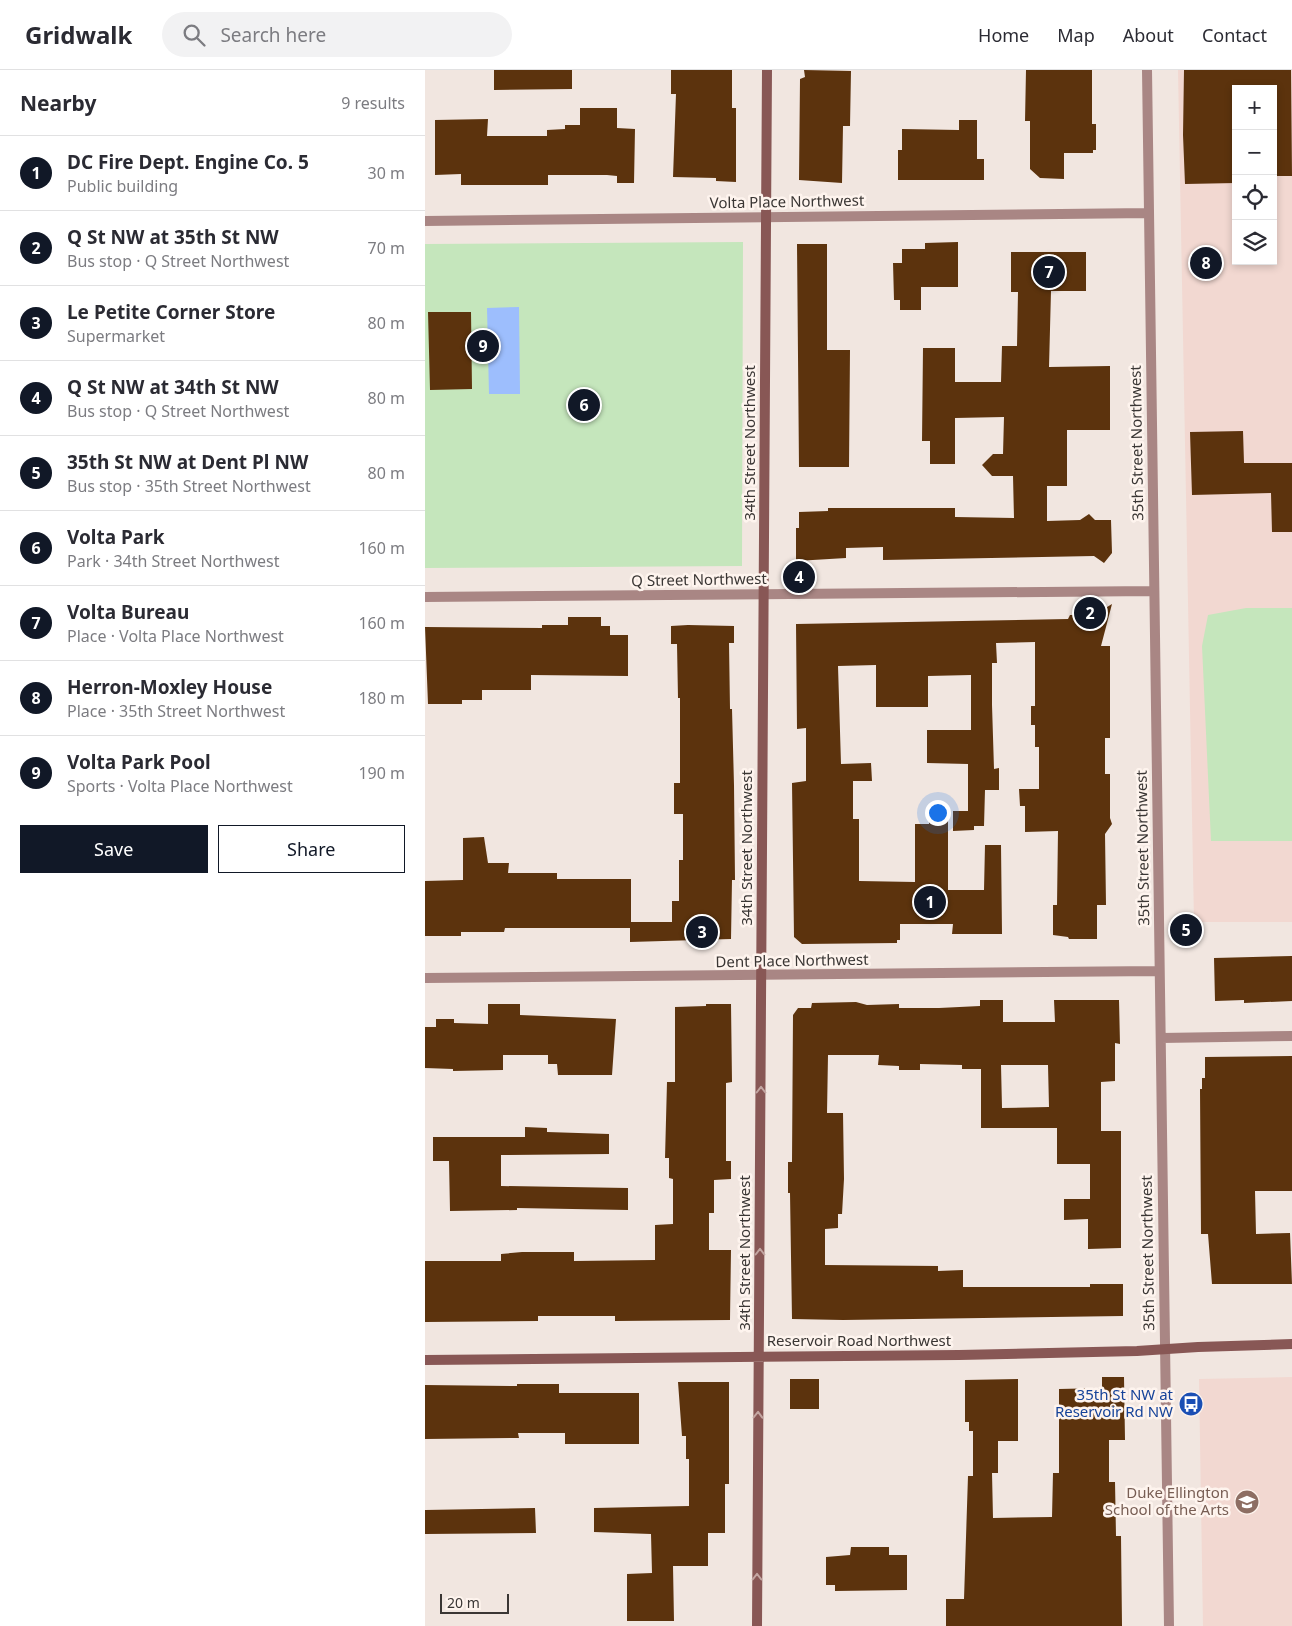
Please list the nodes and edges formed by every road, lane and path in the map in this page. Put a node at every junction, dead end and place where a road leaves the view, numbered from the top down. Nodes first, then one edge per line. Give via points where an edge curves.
1 (767, 70) edge
2 (1147, 70) edge
3 (1149, 213) junction
4 (766, 218) junction
5 (425, 221) edge
6 (1153, 591) junction
7 (764, 595) junction
8 (425, 597) edge
9 (1159, 970) junction
10 (762, 976) junction
11 (425, 978) edge
12 (1292, 1036) edge
13 (1161, 1038) junction
14 (1292, 1344) edge
15 (1165, 1350) junction
16 (759, 1356) junction
17 (425, 1360) edge
18 (757, 1626) edge
19 (1169, 1626) edge

1 - 4 street, 34th Street Northwest
2 - 3 street, 35th Street Northwest
3 - 4 street, Volta Place Northwest
3 - 6 street, 35th Street Northwest
4 - 5 street, Volta Place Northwest
4 - 7 street, 34th Street Northwest
6 - 7 street, Q Street Northwest
6 - 9 street, 35th Street Northwest
7 - 8 street, Q Street Northwest
7 - 10 street, 34th Street Northwest
9 - 10 street, Dent Place Northwest
9 - 13 street, 35th Street Northwest
10 - 11 street, Dent Place Northwest
16 -> 10 street, 34th Street Northwest
12 - 13 street
13 - 15 street, 35th Street Northwest
14 - 15 street, Reservoir Road Northwest
15 - 16 street, Reservoir Road Northwest
15 - 19 street, 35th Street Northwest
16 - 17 street, Reservoir Road Northwest
18 -> 16 street, 34th Street Northwest

